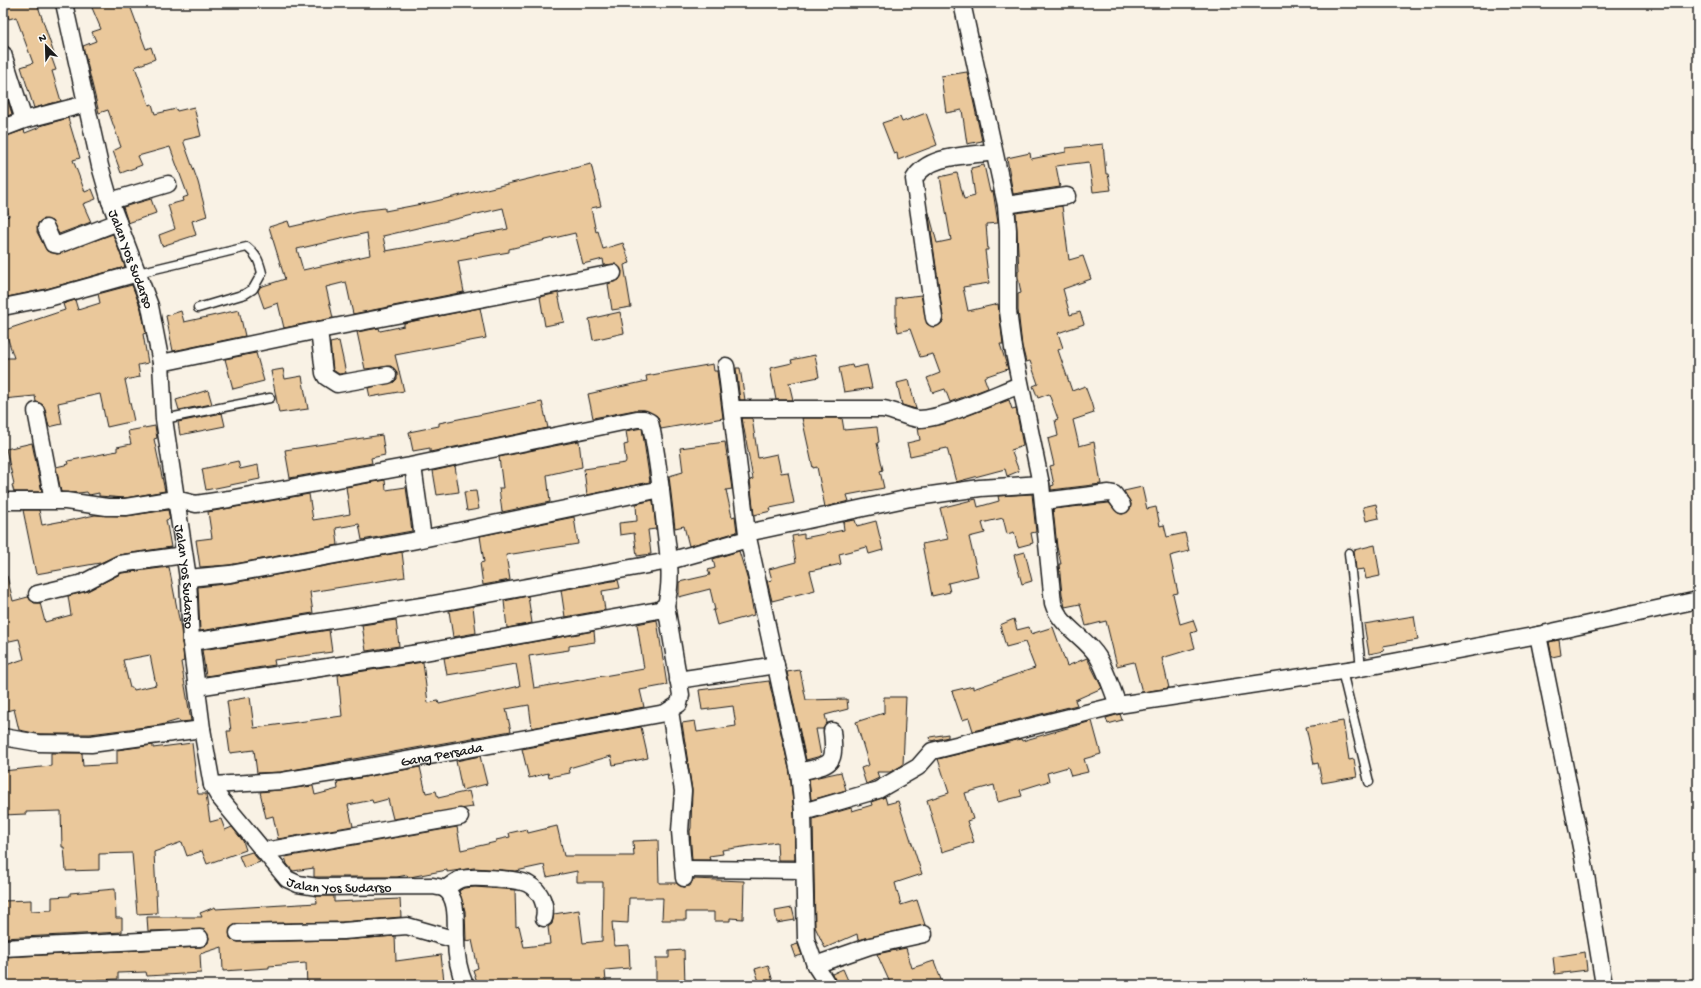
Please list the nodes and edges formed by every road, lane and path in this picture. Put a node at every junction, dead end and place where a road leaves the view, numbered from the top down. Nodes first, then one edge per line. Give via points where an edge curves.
1 (64, 3) edge
2 (962, 3) edge
3 (3, 54) edge
4 (86, 104) junction
5 (24, 120) junction
6 (3, 128) edge
7 (994, 152) junction
8 (168, 184) dead end
9 (1067, 196) dead end
10 (110, 201) junction
11 (1006, 205) junction
12 (118, 222) junction
13 (46, 228) dead end
14 (138, 273) junction
15 (613, 273) dead end
16 (3, 307) edge
17 (198, 308) dead end
18 (934, 318) dead end
19 (319, 330) junction
20 (161, 363) junction
21 (726, 366) dead end
22 (388, 375) dead end
23 (1020, 385) junction
24 (270, 398) dead end
25 (732, 409) junction
26 (36, 411) dead end
27 (164, 419) junction
28 (408, 467) junction
29 (1041, 484) junction
30 (661, 489) junction
31 (175, 499) junction
32 (53, 500) junction
33 (3, 501) edge
34 (1043, 501) junction
35 (1122, 505) dead end
36 (747, 536) junction
37 (418, 539) junction
38 (1349, 553) dead end
39 (184, 555) junction
40 (669, 561) junction
41 (188, 578) junction
42 (37, 594) dead end
43 (1698, 600) edge
44 (666, 605) junction
45 (1538, 635) junction
46 (191, 642) junction
47 (776, 664) junction
48 (1361, 668) junction
49 (1342, 671) junction
50 (678, 680) junction
51 (197, 687) junction
52 (1118, 705) junction
53 (670, 711) junction
54 (202, 729) junction
55 (832, 731) dead end
56 (3, 737) edge
57 (799, 772) junction
58 (1369, 782) dead end
59 (212, 786) junction
60 (803, 812) junction
61 (460, 817) dead end
62 (264, 851) junction
63 (803, 870) junction
64 (445, 889) junction
65 (544, 918) dead end
66 (238, 933) dead end
67 (924, 934) dead end
68 (200, 938) dead end
69 (456, 940) junction
70 (3, 948) edge
71 (815, 965) junction
72 (465, 985) edge
73 (828, 985) edge
74 (1604, 985) edge

1 - 4 street, Jalan Yos Sudarso
2 - 7 street
3 - 5 street
4 - 5 street
4 - 10 street, Jalan Yos Sudarso
5 - 6 street
7 - 11 street
7 - 18 street via 932,161 918,172 914,179
8 - 10 street
9 - 11 street
10 - 12 street, Jalan Yos Sudarso
11 - 23 street via 1008,311
12 - 13 street via 58,245 54,244
12 - 14 street, Jalan Yos Sudarso
14 - 16 street via 48,298
14 - 17 lane via 247,247 254,252 262,273 252,289 245,294
14 - 20 street, Jalan Yos Sudarso via 150,306
15 - 19 street
19 - 20 street
19 - 22 street via 324,373 332,382 337,384
20 - 27 street, Jalan Yos Sudarso
21 - 25 street
23 - 25 street via 927,418 908,417 889,410
23 - 29 street
24 - 27 lane
25 - 36 street
26 - 32 street
27 - 31 street, Jalan Yos Sudarso
28 - 30 street via 644,419 650,422
28 - 31 street via 196,504
28 - 37 street
29 - 34 street
29 - 36 street via 980,488 910,498
30 - 37 street
30 - 40 street
31 - 32 street via 126,507
31 - 39 street, Jalan Yos Sudarso
32 - 33 street
34 - 35 street via 1109,493 1114,494
34 - 52 street via 1056,613 1084,639 1098,657
36 - 40 street
36 - 47 street
37 - 41 street via 230,574
38 - 48 lane
39 - 41 street, Jalan Yos Sudarso
39 - 42 street via 119,564 83,583
40 - 44 street via 669,591
40 - 46 street via 428,605
41 - 46 street, Jalan Yos Sudarso
43 - 45 street
44 - 50 street
44 - 51 street via 660,610 650,612 425,652
45 - 48 street
45 - 74 street via 1583,857
46 - 51 street, Jalan Yos Sudarso
47 - 50 street
47 - 57 street
48 - 49 street
49 - 52 street
49 - 58 lane
50 - 53 street via 681,695 679,704
51 - 54 street, Jalan Yos Sudarso
52 - 60 street via 937,750 913,770 878,790
53 - 59 street, Gang Persada via 363,768 282,781
53 - 63 street via 683,791 680,831 684,874
54 - 56 street via 91,744 38,743
54 - 59 street, Jalan Yos Sudarso
55 - 57 street via 834,753 831,760 826,765
57 - 60 street
59 - 62 street, Jalan Yos Sudarso
60 - 63 street
61 - 62 street
62 - 64 street, Jalan Yos Sudarso via 287,879 298,884 317,887 433,886
63 - 71 street via 806,939
64 - 65 street via 460,880 486,878 528,884 544,903
64 - 69 street via 452,900 456,918
66 - 69 street via 343,931 407,926
67 - 71 street via 870,946
68 - 70 street
69 - 72 street
71 - 73 street

